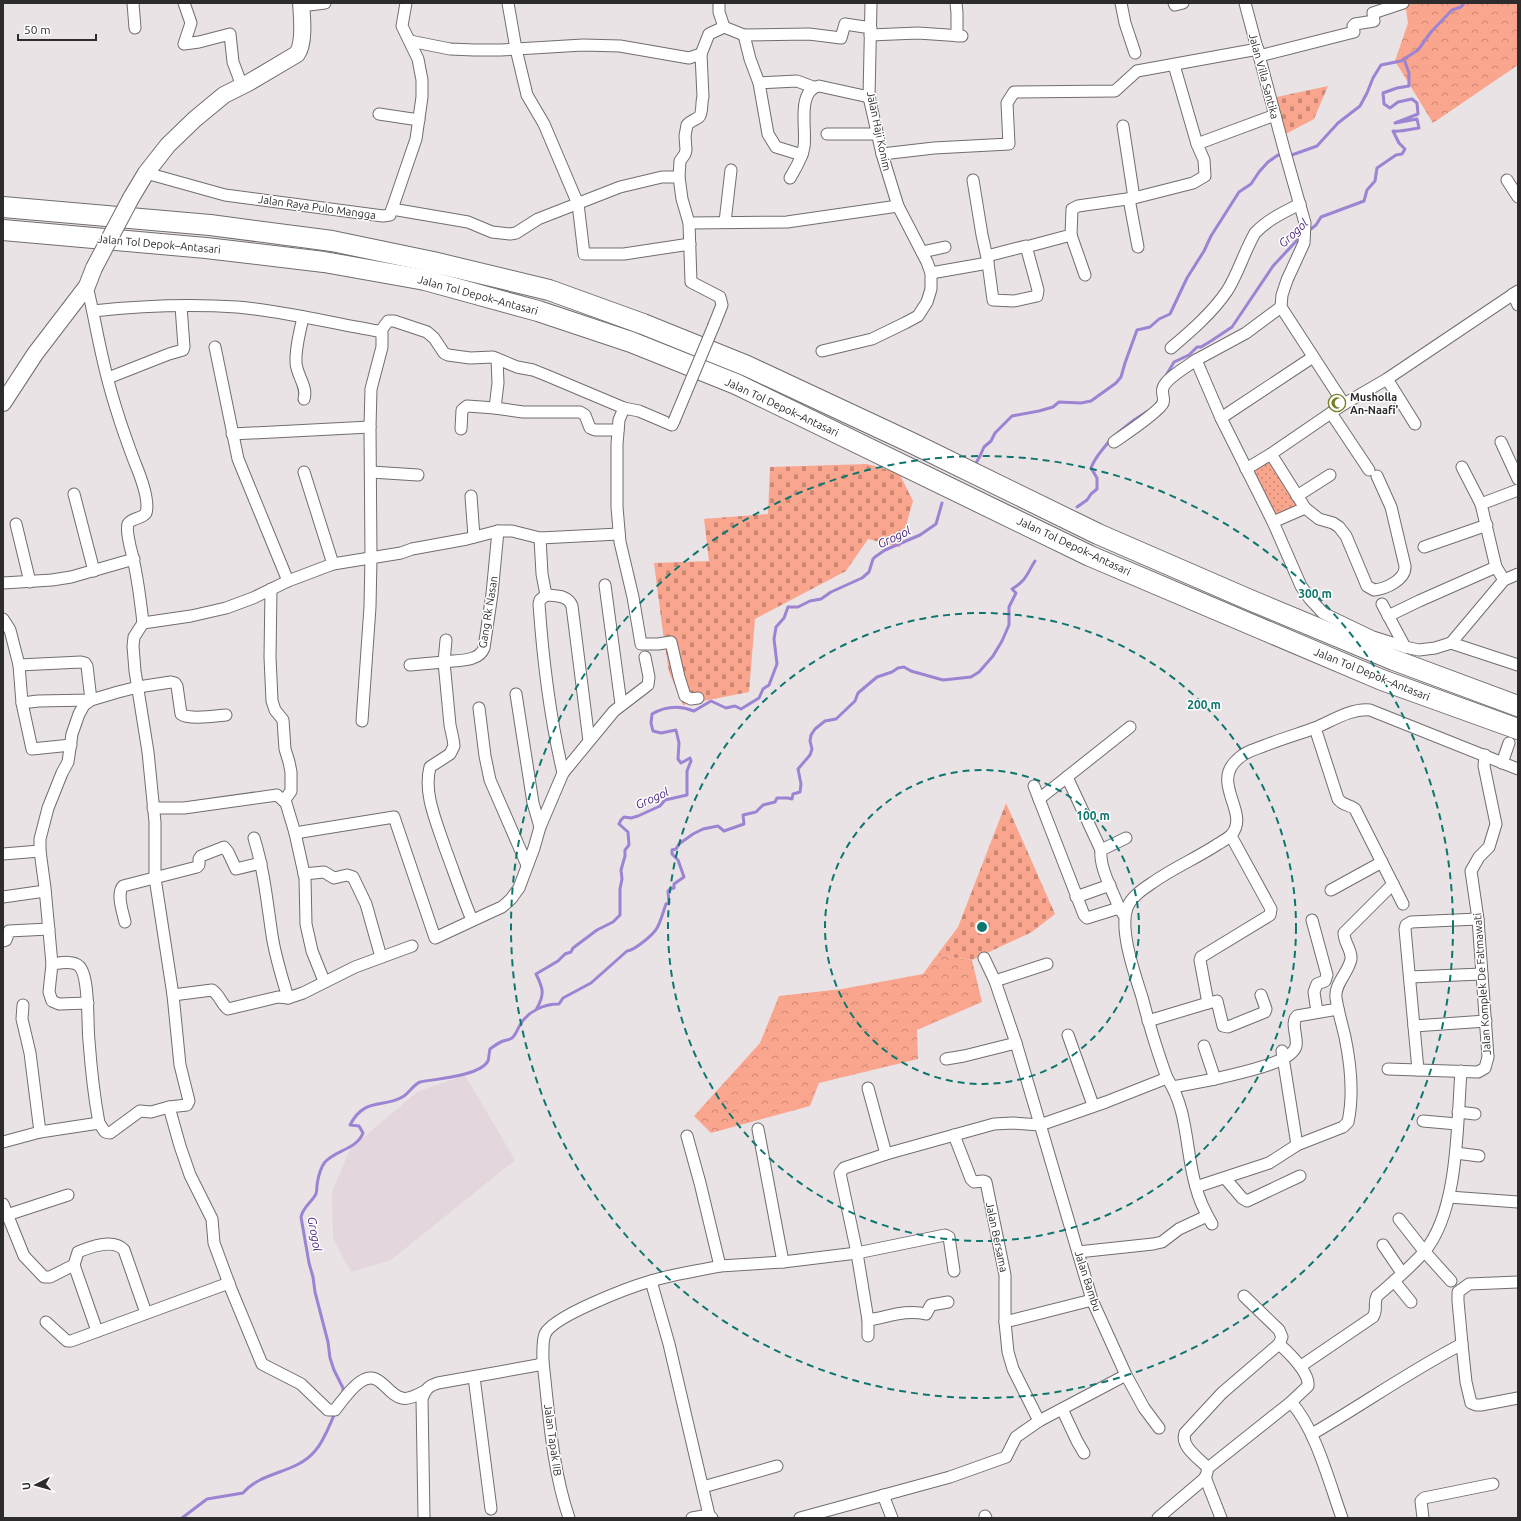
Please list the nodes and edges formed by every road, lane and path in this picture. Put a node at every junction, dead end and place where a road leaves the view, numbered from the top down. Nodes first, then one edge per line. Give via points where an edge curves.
1 (133, 3) edge
2 (184, 3) edge
3 (325, 3) edge
4 (406, 3) edge
5 (508, 3) edge
6 (719, 3) edge
7 (871, 3) edge
8 (956, 3) edge
9 (1121, 3) edge
10 (1174, 3) edge
11 (1183, 3) edge
12 (1245, 3) edge
13 (1403, 3) edge
14 (301, 5) edge
15 (724, 27) junction
16 (135, 28) dead end
17 (870, 32) junction
18 (744, 35) junction
19 (410, 41) junction
20 (516, 49) junction
21 (1258, 52) junction
22 (1135, 53) dead end
23 (701, 54) junction
24 (1174, 65) junction
25 (759, 82) junction
26 (242, 86) junction
27 (813, 87) junction
28 (869, 97) junction
29 (379, 114) dead end
30 (1275, 115) junction
31 (418, 120) junction
32 (1123, 126) dead end
33 (827, 134) dead end
34 (877, 134) junction
35 (1197, 144) junction
36 (882, 154) junction
37 (802, 155) junction
38 (732, 170) dead end
39 (146, 173) junction
40 (680, 177) junction
41 (790, 178) dead end
42 (973, 180) dead end
43 (1507, 180) dead end
44 (1518, 197) edge
45 (1132, 198) junction
46 (578, 204) junction
47 (1300, 204) junction
48 (898, 206) junction
49 (3, 207) edge
50 (392, 209) junction
51 (726, 222) junction
52 (689, 223) junction
53 (3, 230) edge
54 (1071, 235) junction
55 (690, 244) junction
56 (945, 247) dead end
57 (1026, 247) junction
58 (1138, 247) dead end
59 (922, 252) junction
60 (987, 259) junction
61 (931, 273) junction
62 (1085, 275) dead end
63 (86, 286) junction
64 (1516, 293) edge
65 (1518, 305) edge
66 (181, 306) junction
67 (1281, 307) junction
68 (93, 311) junction
69 (303, 317) junction
70 (380, 332) junction
71 (215, 347) dead end
72 (1171, 348) dead end
73 (822, 351) dead end
74 (1313, 357) junction
75 (497, 358) junction
76 (1196, 360) junction
77 (108, 378) junction
78 (1387, 379) junction
79 (4, 397) edge
80 (304, 399) dead end
81 (1344, 404) junction
82 (495, 408) junction
83 (624, 408) junction
84 (1331, 413) junction
85 (1221, 418) junction
86 (1415, 424) dead end
87 (370, 427) junction
88 (461, 430) dead end
89 (618, 430) junction
90 (232, 434) junction
91 (1114, 442) dead end
92 (1501, 442) dead end
93 (1271, 454) junction
94 (1462, 467) dead end
95 (1246, 469) junction
96 (304, 472) dead end
97 (371, 472) junction
98 (418, 474) dead end
99 (1330, 475) dead end
100 (1518, 479) edge
101 (1518, 490) edge
102 (74, 494) dead end
103 (471, 496) dead end
104 (1297, 496) junction
105 (1481, 504) junction
106 (1305, 508) junction
107 (1273, 522) junction
108 (16, 524) dead end
109 (1487, 525) junction
110 (498, 531) junction
111 (619, 534) junction
112 (474, 537) junction
113 (540, 538) junction
114 (1424, 547) dead end
115 (371, 558) junction
116 (134, 559) junction
117 (333, 564) junction
118 (1496, 567) junction
119 (94, 571) junction
120 (1517, 578) edge
121 (1504, 580) junction
122 (288, 581) junction
123 (30, 582) junction
124 (3, 583) edge
125 (605, 585) dead end
126 (271, 589) junction
127 (546, 595) junction
128 (1382, 604) dead end
129 (1388, 616) junction
130 (3, 619) edge
131 (143, 623) junction
132 (446, 640) dead end
133 (1451, 643) junction
134 (1405, 647) junction
135 (645, 657) dead end
136 (444, 662) junction
137 (19, 665) junction
138 (410, 665) dead end
139 (1518, 665) edge
140 (138, 687) junction
141 (516, 694) dead end
142 (698, 698) dead end
143 (91, 700) junction
144 (22, 703) junction
145 (621, 704) junction
146 (1518, 706) edge
147 (479, 708) dead end
148 (226, 715) dead end
149 (362, 721) dead end
150 (1130, 727) dead end
151 (1315, 728) junction
152 (1513, 736) edge
153 (589, 741) junction
154 (71, 745) junction
155 (1484, 755) junction
156 (1502, 763) junction
157 (1518, 769) edge
158 (563, 773) junction
159 (1067, 778) junction
160 (1034, 786) dead end
161 (1039, 799) junction
162 (284, 801) junction
163 (153, 808) junction
164 (540, 827) junction
165 (295, 833) junction
166 (1231, 836) junction
167 (254, 838) dead end
168 (1126, 838) dead end
169 (1101, 850) junction
170 (40, 851) junction
171 (3, 854) edge
172 (1382, 862) junction
173 (261, 863) junction
174 (527, 865) junction
175 (304, 874) junction
176 (155, 878) junction
177 (1393, 884) junction
178 (1110, 885) junction
179 (1331, 890) dead end
180 (45, 891) junction
181 (3, 897) edge
182 (1076, 897) junction
183 (1403, 904) dead end
184 (1119, 908) junction
185 (1125, 918) junction
186 (1478, 919) junction
187 (472, 920) junction
188 (1312, 920) dead end
189 (125, 922) dead end
190 (49, 929) junction
191 (3, 941) edge
192 (412, 946) dead end
193 (381, 957) junction
194 (984, 958) dead end
195 (52, 964) junction
196 (1047, 964) dead end
197 (1482, 974) junction
198 (1410, 977) junction
199 (324, 981) junction
200 (995, 981) junction
201 (173, 995) junction
202 (1261, 995) dead end
203 (288, 998) junction
204 (88, 1003) junction
205 (1208, 1003) junction
206 (23, 1006) dead end
207 (1338, 1009) junction
208 (1317, 1012) junction
209 (1148, 1021) junction
210 (1486, 1021) junction
211 (1414, 1026) junction
212 (1068, 1035) dead end
213 (1016, 1043) junction
214 (1204, 1046) dead end
215 (1283, 1055) junction
216 (946, 1059) dead end
217 (1388, 1069) dead end
218 (1418, 1070) junction
219 (1461, 1072) junction
220 (1215, 1079) junction
221 (1170, 1082) junction
222 (868, 1088) dead end
223 (1093, 1105) junction
224 (169, 1107) junction
225 (1458, 1112) junction
226 (1475, 1114) dead end
227 (1423, 1121) dead end
228 (99, 1123) junction
229 (1457, 1124) junction
230 (1040, 1125) junction
231 (758, 1129) dead end
232 (40, 1132) junction
233 (954, 1135) junction
234 (687, 1136) dead end
235 (3, 1142) edge
236 (1297, 1145) junction
237 (1456, 1153) junction
238 (886, 1154) junction
239 (1479, 1156) dead end
240 (1300, 1176) dead end
241 (1225, 1178) junction
242 (1196, 1187) junction
243 (68, 1194) dead end
244 (1449, 1197) junction
245 (1518, 1202) edge
246 (3, 1204) edge
247 (7, 1215) junction
248 (1399, 1219) dead end
249 (1383, 1245) dead end
250 (1424, 1251) junction
251 (1078, 1252) junction
252 (857, 1253) junction
253 (783, 1262) junction
254 (74, 1265) junction
255 (720, 1266) junction
256 (954, 1271) dead end
257 (1398, 1277) junction
258 (651, 1281) junction
259 (1451, 1281) dead end
260 (1518, 1282) edge
261 (229, 1283) junction
262 (1244, 1296) dead end
263 (1092, 1300) junction
264 (948, 1302) dead end
265 (1411, 1302) dead end
266 (146, 1313) junction
267 (868, 1320) junction
268 (46, 1322) dead end
269 (1005, 1322) junction
270 (97, 1331) junction
271 (868, 1336) dead end
272 (1279, 1344) junction
273 (1462, 1344) junction
274 (543, 1362) junction
275 (1301, 1366) junction
276 (1126, 1375) junction
277 (474, 1377) junction
278 (425, 1391) junction
279 (1518, 1398) edge
280 (1291, 1402) junction
281 (1062, 1408) junction
282 (1039, 1421) junction
283 (1159, 1428) dead end
284 (1312, 1434) junction
285 (1084, 1453) dead end
286 (777, 1466) dead end
287 (1207, 1473) junction
288 (1492, 1484) dead end
289 (703, 1488) junction
290 (883, 1495) junction
291 (491, 1509) dead end
292 (834, 1514) edge
293 (710, 1517) edge
294 (424, 1518) edge
295 (569, 1518) edge
296 (692, 1518) edge
297 (800, 1518) edge
298 (892, 1518) edge
299 (1158, 1518) edge
300 (1221, 1518) edge
301 (1342, 1518) edge
302 (1423, 1518) edge

1 - 16 street
2 - 26 street via 190,23 184,44 230,34 233,62
3 - 14 street
4 - 19 street, Jalan Raya Pulo Mangga via 402,26
5 - 20 street
6 - 15 street
7 - 17 street, Jalan Haji Konim
8 - 17 street via 960,36
9 - 22 street
10 - 11 street
12 - 21 street, Jalan Villa Santika
13 - 21 street via 1373,13 1374,21 1355,24 1354,32
14 - 26 street via 302,39 299,51 290,59
15 - 18 street
15 - 23 street via 709,34
17 - 18 street via 845,24 840,38 809,34
17 - 28 street, Jalan Haji Konim
18 - 25 street
19 - 20 street via 450,49
19 - 31 street, Jalan Raya Pulo Mangga via 418,59 422,80
20 - 23 street via 583,45 620,46 689,58
20 - 46 street via 527,95 544,124
21 - 24 street
21 - 30 street, Jalan Villa Santika
23 - 40 street via 701,114 687,125 686,154 680,161
24 - 35 street
24 - 36 street via 1137,71 1115,91 1014,92 1007,103 1008,144
25 - 27 street via 797,81
25 - 37 street via 768,134 772,143 776,147
26 - 39 street via 224,95 195,119 168,145
27 - 28 street via 819,86
27 - 37 street via 804,104
28 - 34 street, Jalan Haji Konim
29 - 31 street
30 - 35 street
30 - 47 street, Jalan Villa Santika
31 - 50 street, Jalan Raya Pulo Mangga via 412,153
32 - 45 street
33 - 34 street
34 - 36 street, Jalan Haji Konim
35 - 45 street via 1204,160 1205,176 1193,183
36 - 48 street, Jalan Haji Konim
37 - 41 street
38 - 51 street
39 - 50 street, Jalan Raya Pulo Mangga via 225,195 383,216 390,214
39 - 63 street, bridge
40 - 46 street via 662,177 630,184
40 - 52 street via 682,199
42 - 60 street
43 - 44 street
45 - 54 street via 1078,206 1072,210
45 - 58 street
46 - 50 street via 538,219 510,234 492,232 468,222
46 - 55 street via 585,255 624,254
47 - 67 street, Jalan Villa Santika via 1305,223 1304,243 1287,280
47 - 72 street via 1269,221 1255,233 1227,291 1192,331
48 - 51 street via 787,222
48 - 59 street, Jalan Haji Konim
49 - 146 highway, Jalan Tol Depok–Antasari via 210,225 332,241 549,290 747,366 1098,534 1250,600 1394,660
51 - 52 street
52 - 55 street
53 - 152 highway, Jalan Tol Depok–Antasari via 206,248 324,262 425,280 538,311 631,342 736,384 1097,559
54 - 57 street
54 - 62 street
55 - 83 street, bridge via 691,282 720,297 722,305 672,425 639,411
56 - 59 street
57 - 60 street via 1021,246
57 - 60 street via 1038,290 1037,296 1014,301 993,300
59 - 61 street, Jalan Haji Konim
60 - 61 street
61 - 73 street via 931,289 927,302 918,316 872,339
63 - 68 street
63 - 79 street
64 - 65 street
64 - 78 street
66 - 68 street
66 - 69 street via 237,307
66 - 77 street via 183,350
67 - 74 street
67 - 76 street via 1246,333
68 - 77 street
69 - 70 street
69 - 80 street via 296,363 305,389
70 - 75 street via 388,321 394,320 427,332 448,355
70 - 87 street via 383,342 371,389
71 - 90 street
74 - 81 street
74 - 85 street
75 - 82 street
75 - 83 street via 517,367 533,370
76 - 85 street
76 - 91 street via 1166,382 1162,389 1162,405
77 - 116 street via 122,430 145,494 146,513 130,522 128,526
78 - 81 street
78 - 86 street
81 - 84 street
82 - 88 street via 465,406 462,410
82 - 89 street via 523,412 580,412 585,415 590,428
83 - 89 street
84 - 93 street
84 - 106 street via 1373,473 1391,507 1405,566 1403,574 1391,584 1374,590 1367,586 1346,536 1339,527 1319,520
85 - 95 street
87 - 90 street
87 - 97 street
89 - 111 street
90 - 122 street via 238,459
92 - 100 street
93 - 95 street
93 - 104 street
94 - 105 street
95 - 107 street
96 - 117 street
97 - 98 street
97 - 115 street
99 - 104 street
101 - 105 street
102 - 119 street
103 - 112 street
104 - 106 street
105 - 109 street
106 - 107 street
107 - 134 street via 1301,586 1323,613 1373,637
108 - 123 street
109 - 114 street
109 - 118 street
110 - 112 street
110 - 113 street via 512,531
110 - 136 street, Gang Rk Nasan via 483,652 475,658
111 - 113 street
111 - 142 street via 641,644 671,642 685,696 691,699
112 - 115 street
113 - 127 street
115 - 117 street
115 - 149 street
116 - 119 street
116 - 131 street
117 - 122 street
118 - 121 street
118 - 129 street
119 - 123 street via 71,577
120 - 121 street
121 - 133 street
122 - 126 street
123 - 124 street
125 - 145 street
126 - 131 street via 226,608
126 - 162 street via 272,701 283,720 284,749 291,779 291,791
127 - 153 street via 565,598 572,606
127 - 158 street via 539,604 543,652 555,739
128 - 129 street
129 - 134 street
130 - 137 street via 10,630
131 - 140 street via 134,636 133,646
132 - 136 street
133 - 134 street via 1419,650
133 - 139 street
135 - 145 street via 648,685
136 - 138 street, Gang Rk Nasan
136 - 187 street via 454,746 450,754 430,767 428,781 436,821 458,888
137 - 143 street via 85,663
137 - 144 street
140 - 143 street
140 - 148 street via 175,683 183,716
140 - 163 street
141 - 164 street via 533,804
143 - 144 street
143 - 154 street via 84,705 79,714
144 - 154 street via 32,749
145 - 153 street
147 - 174 street via 490,780
150 - 159 street
151 - 155 street via 1361,709 1370,710
151 - 166 street via 1245,753 1234,762 1227,785 1237,821
151 - 172 street via 1338,799 1342,804 1355,809
152 - 156 street
153 - 158 street
154 - 170 street via 70,756 48,808 40,839
155 - 156 street
155 - 186 street, Jalan Komplek De Fatmawati via 1496,824 1489,847 1471,871
156 - 157 street
158 - 164 street
159 - 161 street
159 - 169 street
160 - 161 street
161 - 182 street
162 - 163 street via 277,795 184,808
162 - 165 street
163 - 176 street
164 - 174 street
165 - 175 street
165 - 187 street via 394,817 435,938
166 - 185 street via 1140,892 1131,901
166 - 205 street via 1272,909 1270,915 1201,957
167 - 173 street
168 - 169 street
169 - 178 street via 1101,860
170 - 171 street
170 - 180 street
172 - 177 street
172 - 179 street
173 - 176 street via 236,869 224,847 201,856 197,867
173 - 203 street via 272,935
174 - 187 street via 512,899 502,907
175 - 193 street via 324,872 334,878 347,875 353,877 366,904
175 - 199 street via 306,924 312,951
176 - 189 street via 122,887 120,895
176 - 201 street
177 - 183 street
177 - 207 street via 1344,933 1352,957 1337,989
178 - 182 street
178 - 184 street
180 - 181 street
180 - 190 street
182 - 184 street via 1086,917
184 - 185 street
185 - 209 street via 1130,957
186 - 197 street, Jalan Komplek De Fatmawati
186 - 198 street via 1411,922 1406,925
188 - 208 street via 1328,975 1326,981 1317,984 1314,992
190 - 191 street via 9,931 6,940
190 - 195 street
192 - 193 street
193 - 199 street
194 - 200 street, Jalan Bambu
195 - 204 street via 78,964 83,972
195 - 204 street via 49,992 52,1002
196 - 200 street
197 - 198 street
197 - 210 street, Jalan Komplek De Fatmawati
198 - 211 street
199 - 203 street
200 - 213 street, Jalan Bambu
201 - 203 street via 212,990 228,1009 278,997
201 - 224 street via 180,1065 189,1101 187,1105
202 - 205 street via 1265,1012 1225,1028 1217,1001
204 - 228 street via 88,1038
205 - 209 street
206 - 232 street via 22,1020 30,1053
207 - 208 street
207 - 236 street via 1352,1076 1348,1122 1344,1127
208 - 215 street via 1295,1018 1294,1052
209 - 221 street
210 - 211 street
210 - 219 street, Jalan Komplek De Fatmawati via 1488,1057 1485,1068 1478,1072
211 - 218 street
212 - 223 street
213 - 216 street
213 - 230 street, Jalan Bambu
214 - 220 street
215 - 220 street via 1272,1064
215 - 236 street
217 - 218 street
218 - 219 street
219 - 225 street
220 - 221 street
221 - 223 street
221 - 242 street via 1183,1114
222 - 238 street
223 - 230 street
224 - 228 street via 152,1112 140,1111 110,1133 105,1132
224 - 261 street via 190,1175 212,1219 214,1242
225 - 226 street
225 - 229 street
227 - 229 street
228 - 232 street
229 - 237 street
230 - 233 street via 994,1124
230 - 251 street, Jalan Bambu
231 - 253 street
232 - 235 street
233 - 238 street
233 - 269 street, Jalan Bersama via 971,1179 974,1182 986,1182 1005,1275
234 - 255 street
236 - 241 street via 1269,1163
237 - 239 street
237 - 244 street
238 - 252 street via 844,1168 840,1172
240 - 241 street via 1247,1201
241 - 242 street
242 - 251 street via 1210,1220 1184,1227 1162,1242
243 - 247 street
244 - 245 street
244 - 250 street via 1434,1235
246 - 247 street
247 - 254 street via 24,1256 46,1277
248 - 250 street
249 - 257 street
250 - 257 street
250 - 259 street
251 - 263 street, Jalan Bambu
252 - 253 street, Jalan Tapak IIB
252 - 256 street, Jalan Tapak IIB via 945,1234 949,1237
252 - 267 street
253 - 255 street, Jalan Tapak IIB
254 - 266 street via 78,1252 99,1244 121,1247
254 - 270 street
255 - 258 street, Jalan Tapak IIB
257 - 265 street
257 - 275 street via 1377,1296 1376,1313 1373,1317
258 - 274 street, Jalan Tapak IIB via 592,1303 551,1326 545,1334
258 - 289 street via 669,1344
260 - 273 street via 1469,1284 1458,1292
261 - 266 street
261 - 278 street via 262,1364 301,1384 328,1410 335,1410 356,1386 367,1378 377,1379 395,1396 403,1399
262 - 272 street via 1279,1330 1282,1337
263 - 269 street
263 - 276 street, Jalan Bambu
264 - 267 street via 931,1305 926,1314 895,1314
266 - 270 street
267 - 271 street
268 - 270 street via 67,1341
269 - 282 street, Jalan Bersama via 1013,1370
272 - 275 street
272 - 287 street via 1222,1393 1185,1433 1186,1444
273 - 279 street via 1471,1402 1481,1405
273 - 284 street
274 - 277 street via 538,1366
274 - 295 street, Jalan Tapak IIB via 560,1493
275 - 280 street via 1309,1384
276 - 281 street
276 - 283 street, Jalan Bambu via 1144,1408
277 - 278 street via 438,1383
277 - 291 street
278 - 294 street via 422,1399
280 - 284 street
280 - 287 street
281 - 282 street
281 - 285 street
282 - 290 street via 1016,1437 1006,1457 950,1477
284 - 301 street
286 - 289 street
287 - 299 street
287 - 300 street
288 - 302 street via 1424,1498 1421,1501
289 - 293 street
290 - 292 street
290 - 298 street
292 - 297 street
293 - 296 street

